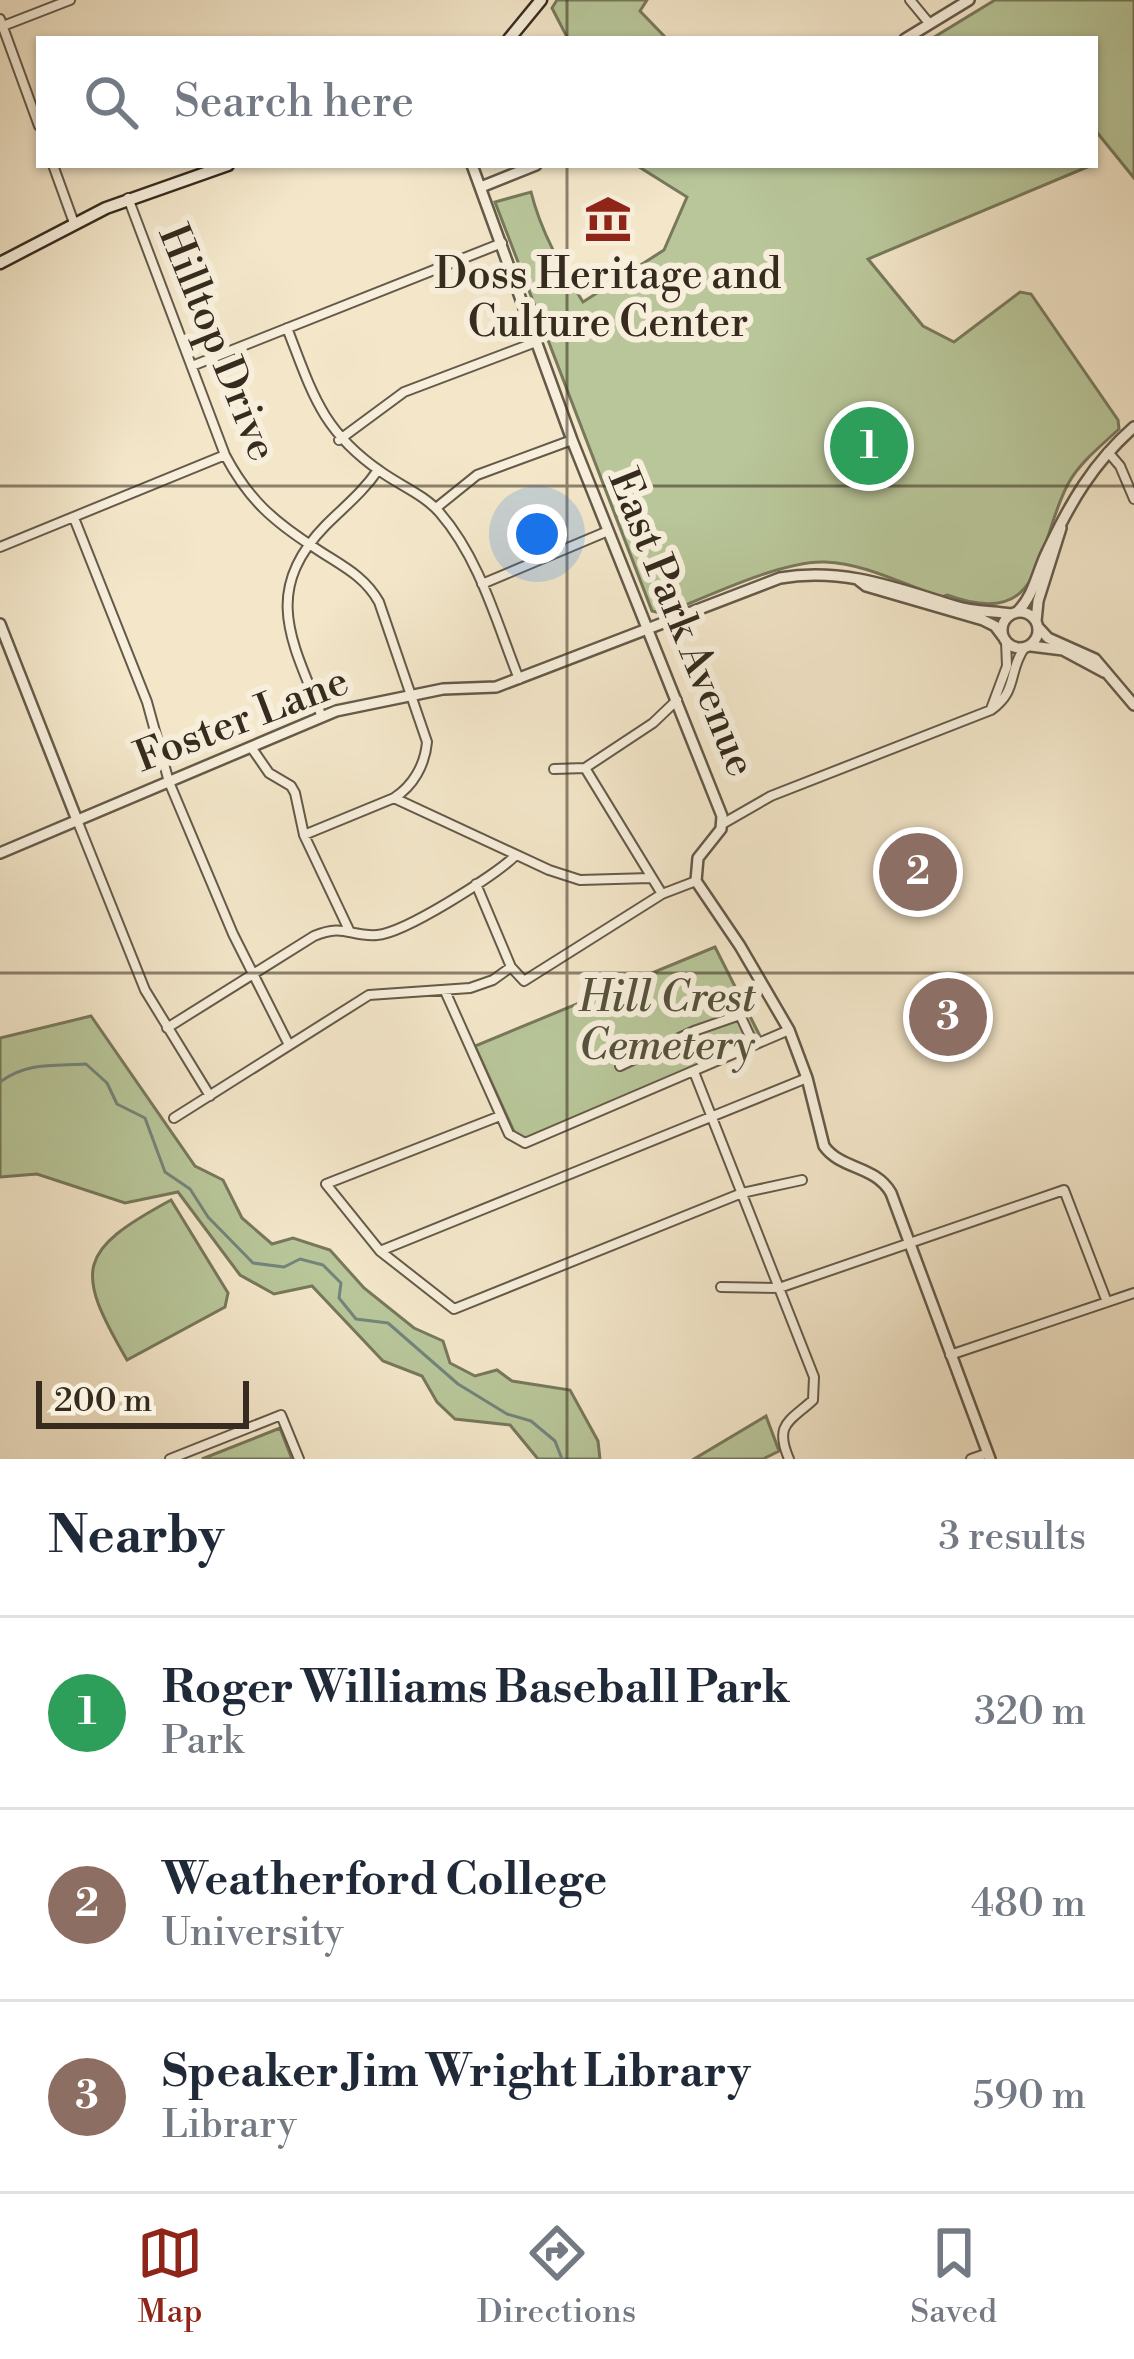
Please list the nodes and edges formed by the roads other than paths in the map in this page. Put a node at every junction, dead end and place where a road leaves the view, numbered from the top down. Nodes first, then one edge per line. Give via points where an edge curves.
1 (70, 0) edge
2 (542, 0) edge
3 (910, 0) edge
4 (969, 0) edge
5 (1, 23) edge
6 (929, 23) junction
7 (512, 36) edge
8 (910, 36) edge
9 (36, 118) edge
10 (54, 168) edge
11 (219, 168) edge
12 (473, 168) edge
13 (528, 168) edge
14 (481, 187) junction
15 (128, 198) junction
16 (74, 223) junction
17 (502, 243) junction
18 (0, 263) edge
19 (287, 328) junction
20 (536, 342) junction
21 (192, 366) junction
22 (1134, 427) edge
23 (339, 440) junction
24 (572, 440) junction
25 (1107, 450) junction
26 (225, 455) junction
27 (1134, 459) edge
28 (378, 470) junction
29 (1123, 471) junction
30 (1134, 500) edge
31 (436, 508) junction
32 (74, 518) junction
33 (1061, 523) junction
34 (610, 530) junction
35 (310, 545) junction
36 (0, 547) edge
37 (857, 579) junction
38 (482, 584) junction
39 (1014, 612) junction
40 (0, 624) edge
41 (1037, 624) junction
42 (649, 628) junction
43 (1005, 640) junction
44 (1026, 647) junction
45 (1108, 675) junction
46 (519, 679) junction
47 (411, 698) junction
48 (679, 699) junction
49 (1134, 706) edge
50 (991, 710) junction
51 (322, 717) junction
52 (251, 747) junction
53 (585, 768) junction
54 (554, 769) dead end
55 (169, 782) junction
56 (394, 798) junction
57 (77, 820) junction
58 (724, 823) junction
59 (304, 835) junction
60 (0, 853) edge
61 (514, 856) junction
62 (650, 878) junction
63 (696, 880) junction
64 (476, 884) junction
65 (662, 894) junction
66 (350, 929) junction
67 (511, 967) junction
68 (253, 976) junction
69 (446, 991) junction
70 (167, 1028) junction
71 (789, 1030) junction
72 (289, 1045) junction
73 (754, 1046) junction
74 (620, 1066) dead end
75 (694, 1072) junction
76 (807, 1078) junction
77 (210, 1096) junction
78 (500, 1116) junction
79 (712, 1117) junction
80 (174, 1118) dead end
81 (802, 1180) dead end
82 (742, 1193) junction
83 (909, 1244) junction
84 (380, 1251) junction
85 (721, 1287) dead end
86 (778, 1288) junction
87 (1134, 1293) edge
88 (1107, 1302) junction
89 (950, 1355) junction
90 (989, 1456) edge
91 (170, 1459) edge
92 (298, 1459) edge
93 (789, 1459) edge
94 (971, 1459) edge

1 - 5 street
2 - 7 main road
3 - 6 street
4 - 6 street
5 - 9 street
6 - 8 street
10 - 16 street
11 - 15 main road
12 - 14 street, East Park Avenue
13 - 14 street
14 - 17 street, East Park Avenue
15 - 16 main road
15 - 21 street, Hilltop Drive
16 - 18 main road
17 - 19 street
17 - 20 street, East Park Avenue
19 - 21 street
19 - 23 street
20 - 23 street via 404,392
20 - 24 street, East Park Avenue
21 - 26 street, Hilltop Drive
22 - 25 street
23 - 28 street
24 - 31 street via 477,475
24 - 34 street, East Park Avenue
25 - 29 street
25 - 33 street
26 - 32 street
26 - 35 street, Hilltop Drive via 244,491
27 - 29 street
28 - 31 street
28 - 35 street
29 - 30 street
31 - 38 street
32 - 36 street
32 - 55 street via 147,702
33 - 39 street via 1031,594
33 - 41 street
34 - 38 street
34 - 42 street, East Park Avenue
35 - 47 street, Hilltop Drive via 368,582
35 - 51 street via 285,615
37 - 39 street via 958,608
37 - 42 street, Foster Lane via 780,578
37 - 43 street via 982,620
38 - 46 street
39 - 41 street
39 - 43 street via 1003,622
40 - 57 street
41 - 44 street
41 - 45 street
42 - 46 street, Foster Lane
42 - 48 street, East Park Avenue
43 - 44 street
43 - 50 street via 1007,666
44 - 45 street via 1063,650
44 - 50 street via 1010,694
45 - 49 street
46 - 47 street, Foster Lane
47 - 51 street, Foster Lane
47 - 56 street, Hilltop Drive via 426,757
48 - 53 street
48 - 58 street, East Park Avenue
50 - 58 street via 771,796
51 - 52 street, Foster Lane
52 - 55 street, Foster Lane
52 - 59 street via 269,773 291,786
53 - 54 street
53 - 62 street
55 - 57 street, Foster Lane
55 - 68 street
56 - 59 street
56 - 61 street
57 - 60 street, Foster Lane
57 - 70 street
58 - 63 street, East Park Avenue via 698,858
59 - 66 street
61 - 62 street via 580,880
61 - 64 street
62 - 65 street
63 - 65 street
63 - 71 street
64 - 66 street via 382,935
64 - 67 street
65 - 67 street via 524,981
66 - 68 street via 314,936
67 - 69 street
68 - 70 street
68 - 72 street
69 - 72 street via 369,995
69 - 78 street
70 - 77 street
71 - 73 street
71 - 76 street
72 - 77 street
73 - 74 street via 740,1016
73 - 75 street
75 - 78 street via 525,1144
75 - 79 street
76 - 79 street
76 - 83 street via 824,1146 880,1177
77 - 80 street
78 - 84 street via 326,1184
79 - 82 street
79 - 84 street
81 - 82 street
82 - 84 street via 454,1309
82 - 86 street
83 - 86 street
83 - 88 street via 1064,1190
83 - 89 street
85 - 86 street
86 - 93 street via 816,1391 785,1423
87 - 88 street
88 - 89 street
89 - 90 street
90 - 94 street
91 - 92 street via 281,1414

